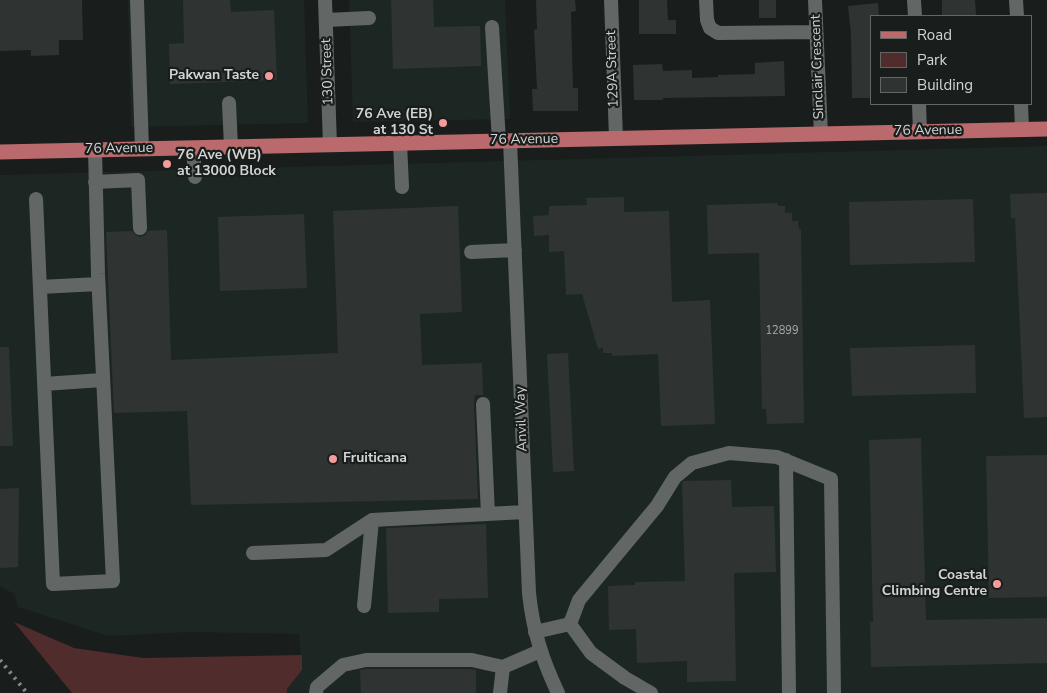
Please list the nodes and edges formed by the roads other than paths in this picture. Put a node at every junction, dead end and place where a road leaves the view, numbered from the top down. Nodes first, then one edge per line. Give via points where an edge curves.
1 (137, 0) edge
2 (325, 0) edge
3 (610, 0) edge
4 (706, 0) edge
5 (815, 0) edge
6 (914, 0) edge
7 (1016, 0) edge
8 (915, 15) edge
9 (1017, 15) edge
10 (369, 18) dead end
11 (326, 20) junction
12 (492, 27) dead end
13 (816, 32) junction
14 (230, 102) dead end
15 (919, 105) edge
16 (1021, 105) edge
17 (1022, 129) junction
18 (1047, 129) edge
19 (920, 132) junction
20 (821, 134) junction
21 (616, 138) junction
22 (505, 141) junction
23 (400, 143) junction
24 (330, 145) junction
25 (231, 147) junction
26 (193, 148) junction
27 (142, 149) junction
28 (95, 150) junction
29 (0, 152) edge
30 (194, 177) dead end
31 (95, 182) junction
32 (402, 187) dead end
33 (36, 199) dead end
34 (140, 228) dead end
35 (515, 250) junction
36 (471, 252) dead end
37 (98, 284) junction
38 (40, 287) junction
39 (102, 380) junction
40 (44, 384) junction
41 (484, 404) dead end
42 (786, 460) junction
43 (525, 512) junction
44 (488, 514) junction
45 (372, 520) junction
46 (253, 553) dead end
47 (364, 606) dead end
48 (570, 624) junction
49 (534, 632) junction
50 (540, 651) junction
51 (503, 668) junction
52 (316, 693) edge
53 (500, 693) edge
54 (558, 693) edge
55 (651, 693) edge
56 (789, 693) edge
57 (834, 693) edge

1 - 27 street
2 - 11 street, 130 Street
3 - 21 street, 129A Street
4 - 13 street via 707,20 710,28 718,33
5 - 13 street, Sinclair Crescent
6 - 8 street
7 - 9 street
10 - 11 street
11 - 24 street, 130 Street
12 - 22 street, Anvil Way
13 - 20 street, Sinclair Crescent
14 - 25 street
15 - 19 street
16 - 17 street
17 - 18 main road, 76 Avenue
17 - 19 main road, 76 Avenue
19 - 20 main road, 76 Avenue
20 - 21 main road, 76 Avenue
21 - 22 main road, 76 Avenue
22 - 23 main road, 76 Avenue
22 - 35 street, Anvil Way
23 - 24 main road, 76 Avenue
23 - 32 street
24 - 25 main road, 76 Avenue
25 - 26 main road, 76 Avenue
26 - 27 main road, 76 Avenue
26 - 30 street
27 - 28 main road, 76 Avenue
28 - 29 main road, 76 Avenue
28 - 31 street
31 - 34 street via 138,180
31 - 37 street
33 - 38 street
35 - 36 street
35 - 43 street, Anvil Way
37 - 38 street
37 - 39 street
38 - 40 street
39 - 40 street
39 - 40 street via 113,581 53,584
41 - 44 street
42 - 48 street via 729,453 692,463 675,477 656,506 579,600
42 - 56 street
42 - 57 street via 831,479
43 - 44 street
43 - 49 street, Anvil Way
44 - 45 street
45 - 46 street via 326,550
45 - 47 street
48 - 49 street
48 - 55 street via 591,653
49 - 50 street, Anvil Way
50 - 51 street
50 - 54 street, Anvil Way
51 - 52 street via 472,660 366,660 343,665 317,687
51 - 53 street

